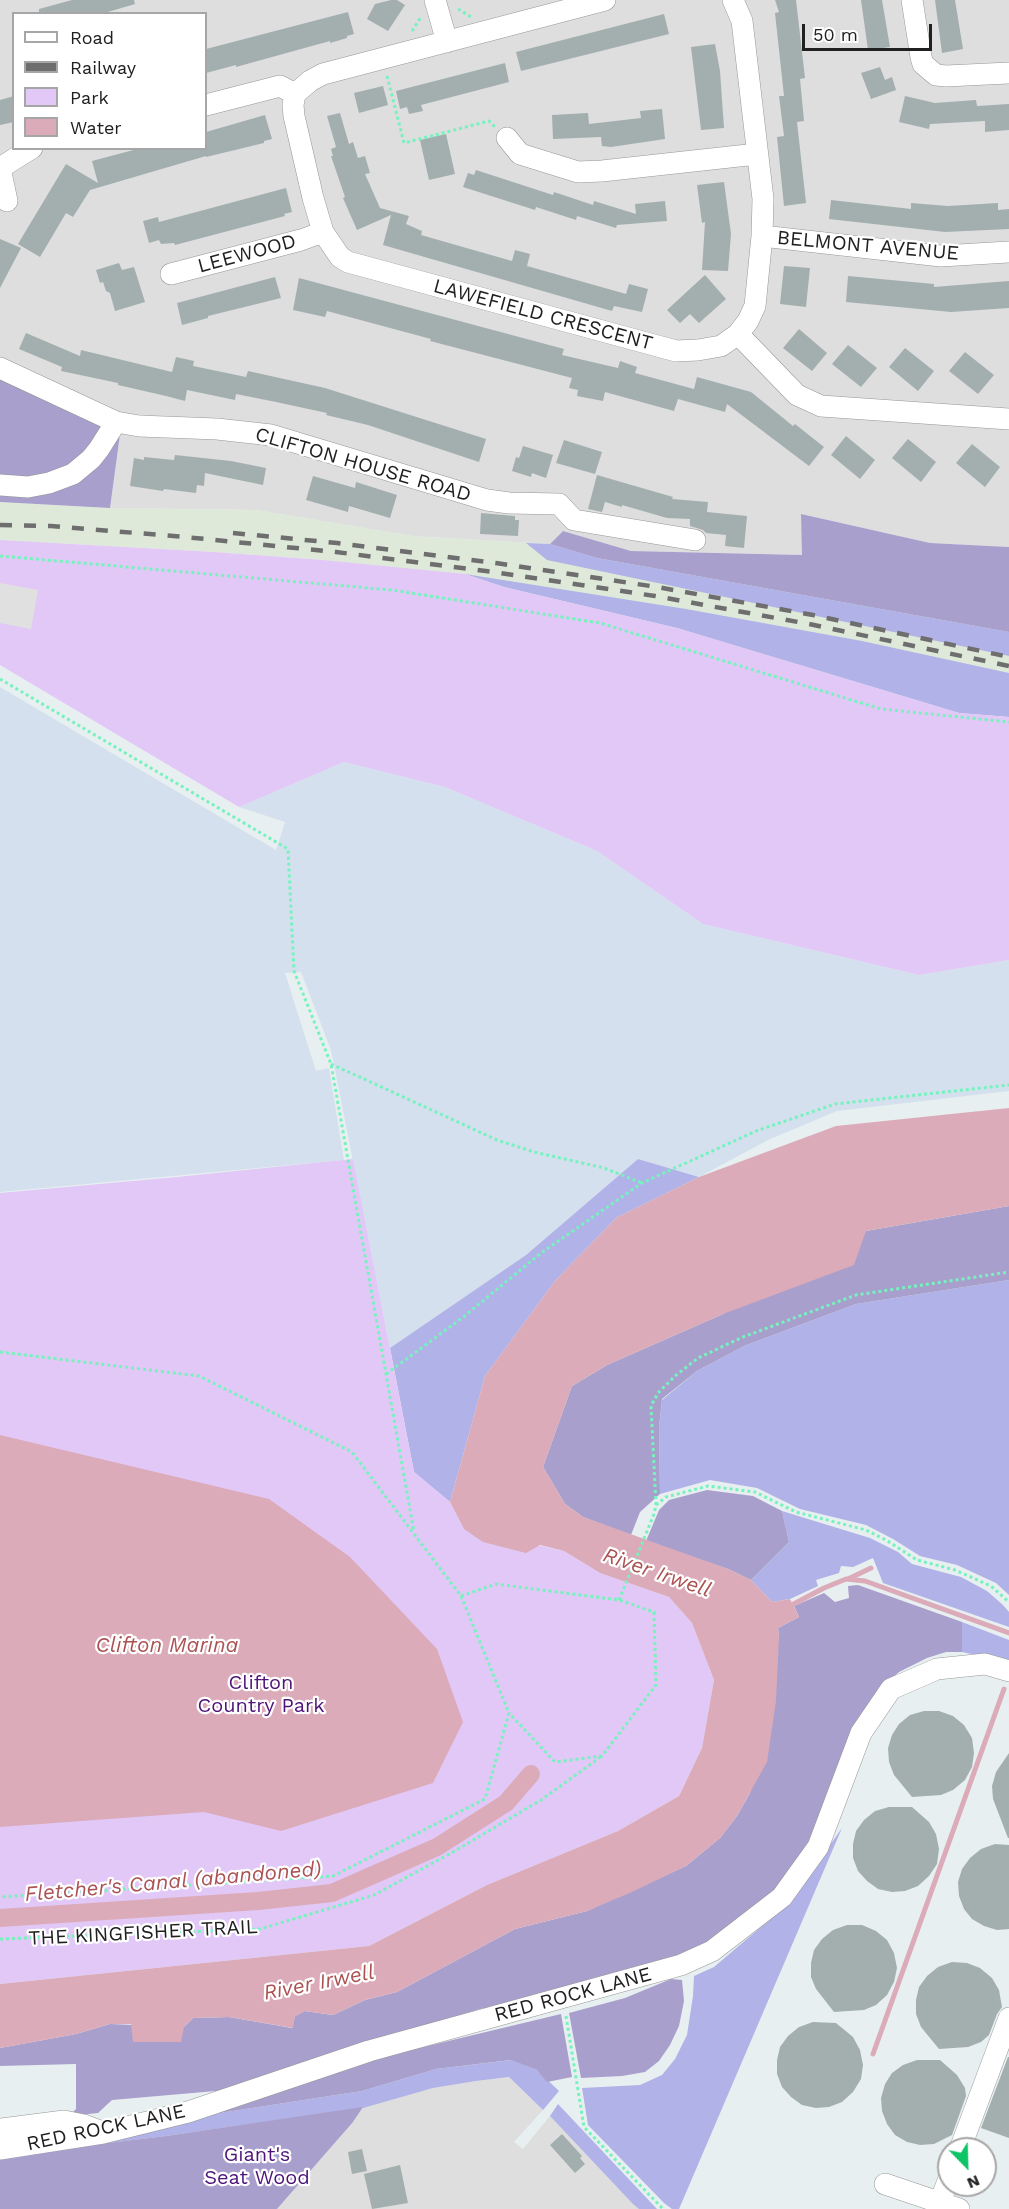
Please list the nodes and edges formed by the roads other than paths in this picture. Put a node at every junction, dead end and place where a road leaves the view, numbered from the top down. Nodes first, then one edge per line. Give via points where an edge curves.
1 (604, 0) edge
2 (733, 0) edge
3 (912, 0) edge
4 (430, 5) edge
5 (447, 42) junction
6 (1009, 73) edge
7 (295, 94) junction
8 (207, 105) edge
9 (507, 138) road end
10 (29, 150) edge
11 (757, 154) junction
12 (7, 201) dead end
13 (323, 232) junction
14 (762, 237) junction
15 (1009, 252) edge
16 (165, 275) dead end
17 (738, 334) junction
18 (0, 368) edge
19 (1009, 419) edge
20 (116, 422) junction
21 (0, 484) edge
22 (695, 540) dead end
23 (1009, 1671) edge
24 (1009, 2018) edge
25 (0, 2129) edge
26 (103, 2133) junction
27 (964, 2137) edge
28 (0, 2149) edge
29 (885, 2184) dead end
30 (949, 2206) edge

1 - 5 street
2 - 11 street via 742,21
3 - 6 street via 921,57 928,69 946,76
4 - 5 street
5 - 7 street via 323,74
7 - 8 street via 280,86
7 - 13 street, LAWEFIELD CRESCENT via 294,116
9 - 11 street via 520,154 578,172
10 - 12 street via 0,168
11 - 14 street via 763,199
13 - 16 street, LEEWOOD
13 - 17 street, LAWEFIELD CRESCENT via 348,262 676,351 721,346
14 - 15 street, BELMONT AVENUE via 941,256
14 - 17 street via 754,306
17 - 19 street via 797,395 821,406
18 - 20 street, CLIFTON HOUSE ROAD
20 - 21 street via 99,449 73,474 28,487
20 - 22 street, CLIFTON HOUSE ROAD via 272,435 487,500 509,503 562,498 574,520
23 - 26 street, RED ROCK LANE via 985,1665 937,1669 891,1689 861,1734 818,1847 782,1897 712,1952 681,1965 369,2051 188,2112
24 - 27 street
25 - 26 street via 64,2121
26 - 28 street, RED ROCK LANE
29 - 30 street

